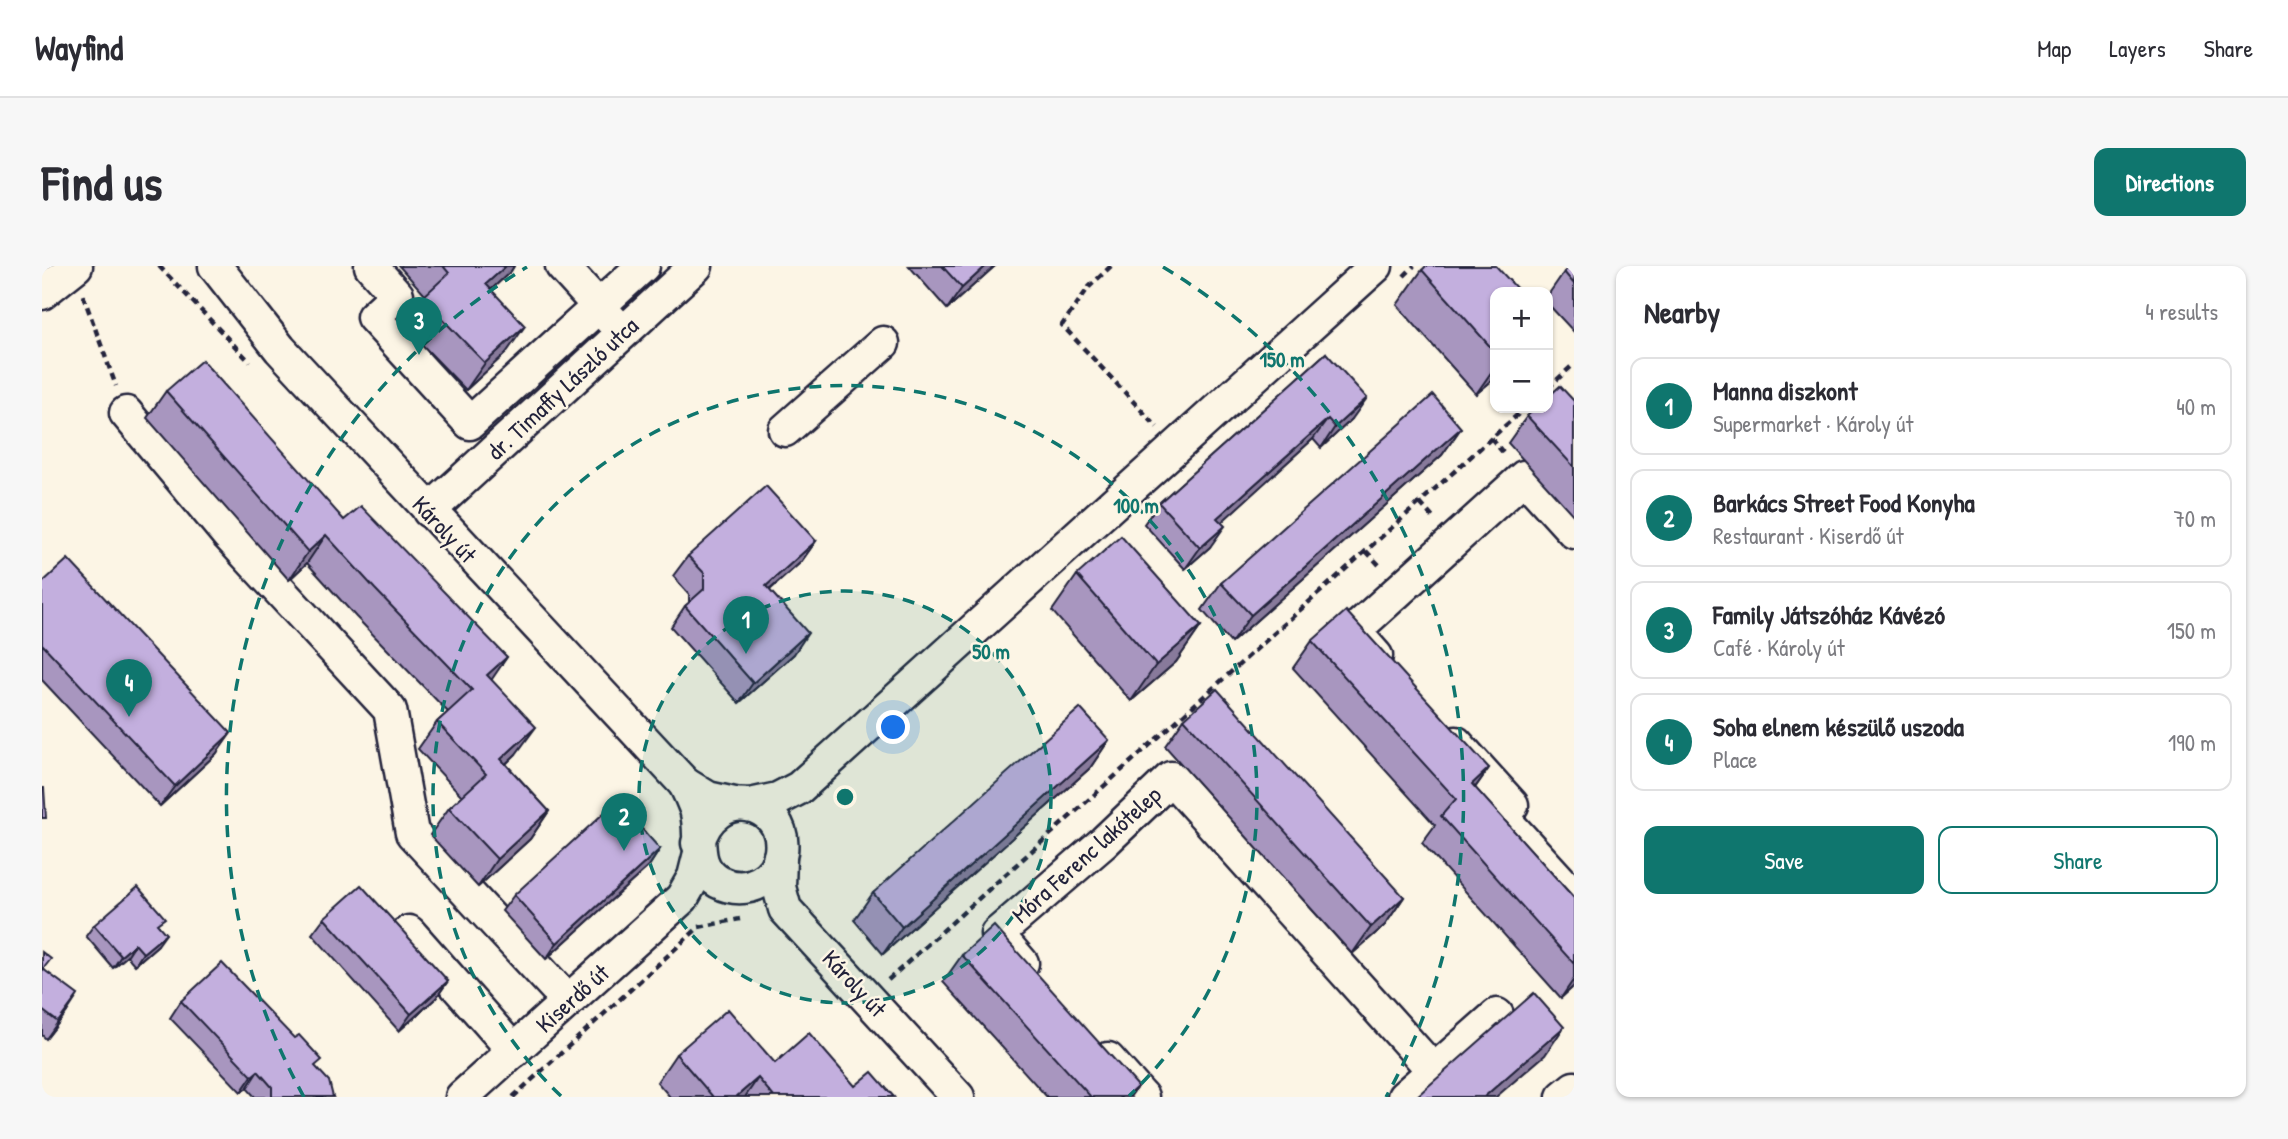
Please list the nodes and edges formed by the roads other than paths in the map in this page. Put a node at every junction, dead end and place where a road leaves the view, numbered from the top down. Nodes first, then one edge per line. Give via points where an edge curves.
1 (215, 266) edge
2 (371, 266) edge
3 (562, 266) edge
4 (643, 266) edge
5 (696, 266) edge
6 (1376, 266) edge
7 (598, 306) junction
8 (622, 333) junction
9 (884, 343) dead end
10 (126, 413) road end
11 (785, 430) dead end
12 (429, 511) junction
13 (1574, 532) edge
14 (1400, 682) edge
15 (1437, 723) edge
16 (685, 784) junction
17 (799, 788) junction
18 (743, 805) junction
19 (699, 850) junction
20 (781, 851) junction
21 (735, 887) junction
22 (1574, 897) edge
23 (682, 898) junction
24 (785, 909) junction
25 (409, 932) dead end
26 (1042, 985) edge
27 (568, 1001) junction
28 (1497, 1015) dead end
29 (1087, 1036) edge
30 (514, 1051) junction
31 (1433, 1070) junction
32 (1574, 1088) edge
33 (461, 1097) edge
34 (958, 1097) edge
35 (1142, 1097) edge
36 (1404, 1097) edge
37 (1563, 1097) edge

1 - 12 street, Károly út via 280,349
2 - 7 street via 397,295 373,317 470,423
3 - 7 street
4 - 7 street
5 - 8 street, dr. Timaffy László utca
6 - 17 street
7 - 8 street
8 - 12 street, dr. Timaffy László utca
9 - 11 street
10 - 27 street via 229,536 390,710 412,833
12 - 16 street, Károly út
13 - 14 street via 1524,477 1354,631
15 - 22 street via 1512,804 1500,815
16 - 18 street, Károly út via 708,798
16 - 19 street, Károly út via 697,811
17 - 18 street via 778,799
17 - 20 street via 784,814
18 - 19 street via 722,808 710,817 702,829
18 - 20 street via 763,811 773,820
19 - 21 street via 706,870 716,880
19 - 23 street, Kiserdő út via 694,877
20 - 21 street via 766,879
20 - 24 street via 779,887
21 - 23 street, Kiserdő út via 700,890
21 - 24 street, Károly út via 761,894
23 - 27 street, Kiserdő út
24 - 34 street, Károly út
25 - 30 street
26 - 31 street, Móra Ferenc lakótelep via 996,934 1171,778
27 - 30 street, Kiserdő út
28 - 31 street
29 - 35 street
30 - 33 street, Kiserdő út
31 - 36 street
32 - 37 street

